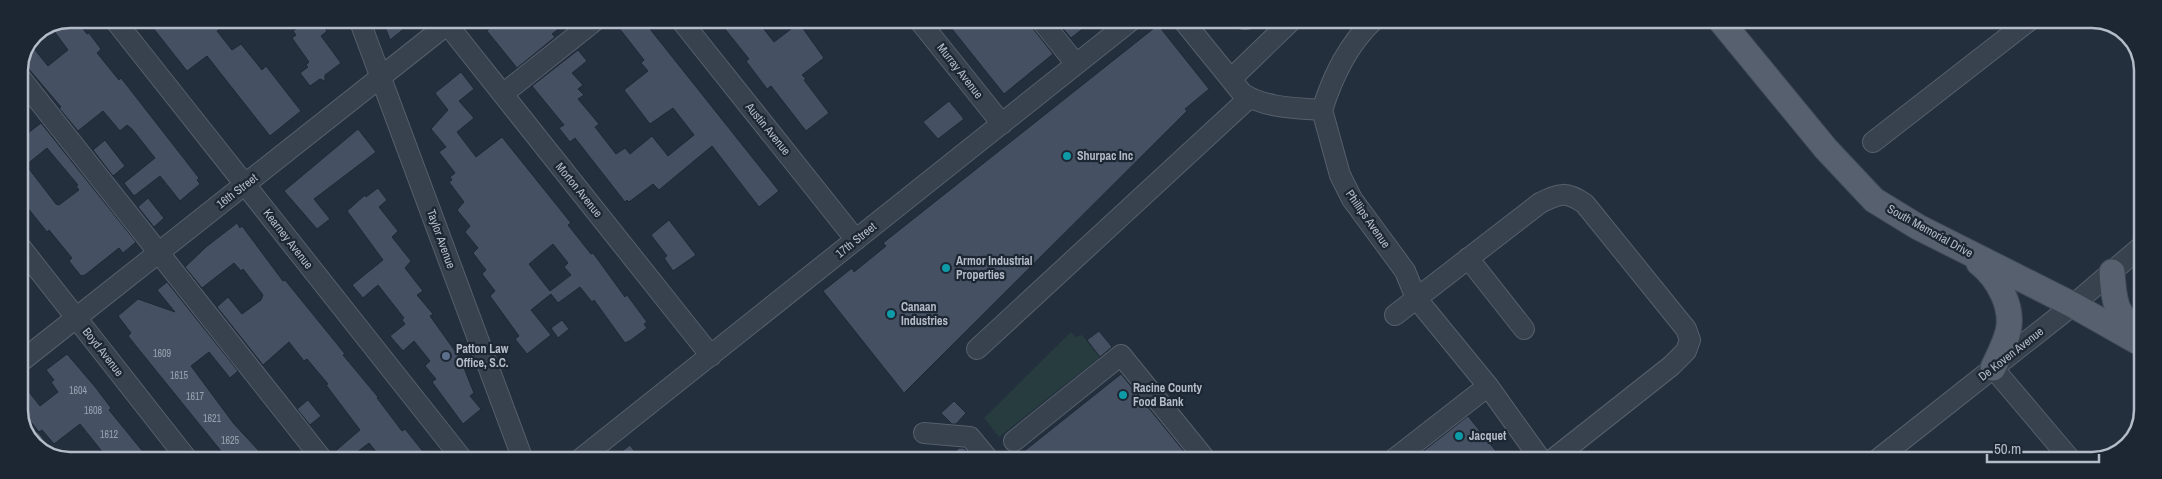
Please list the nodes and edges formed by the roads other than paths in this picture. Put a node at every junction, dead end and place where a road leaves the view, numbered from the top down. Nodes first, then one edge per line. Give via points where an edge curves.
1 (121, 28) edge
2 (362, 28) edge
3 (442, 28) edge
4 (454, 28) edge
5 (586, 28) edge
6 (687, 28) edge
7 (925, 28) edge
8 (1047, 28) edge
9 (1122, 28) edge
10 (1189, 28) edge
11 (1284, 28) edge
12 (1366, 28) edge
13 (1727, 28) edge
14 (2020, 28) edge
15 (1076, 64) junction
16 (381, 77) junction
17 (1231, 80) junction
18 (28, 87) edge
19 (503, 94) junction
20 (1249, 98) junction
21 (1322, 110) junction
22 (1002, 124) junction
23 (1873, 142) dead end
24 (245, 185) junction
25 (856, 240) junction
26 (1966, 251) junction
27 (158, 253) junction
28 (2134, 253) edge
29 (28, 257) edge
30 (1468, 258) junction
31 (2112, 272) junction
32 (1416, 298) junction
33 (2073, 305) junction
34 (1395, 315) dead end
35 (76, 318) junction
36 (1524, 329) dead end
37 (2134, 331) edge
38 (2134, 339) edge
39 (977, 349) dead end
40 (28, 356) edge
41 (711, 356) junction
42 (1993, 368) junction
43 (1488, 386) junction
44 (924, 433) dead end
45 (1014, 441) dead end
46 (181, 452) edge
47 (316, 452) edge
48 (457, 452) edge
49 (519, 452) edge
50 (589, 452) edge
51 (982, 452) edge
52 (1200, 452) edge
53 (1403, 452) edge
54 (1536, 452) edge
55 (1562, 452) edge
56 (1887, 452) edge
57 (2064, 452) edge

1 - 24 street, Kearney Avenue
2 - 16 street, Taylor Avenue
3 - 16 street, 16th Street
4 - 19 street, Morton Avenue
5 - 19 street
6 - 25 street, Austin Avenue
7 - 22 street, Murray Avenue
8 - 15 street
9 - 15 street, 17th Street
10 - 17 street
11 - 17 street
12 - 21 street via 1332,80
13 - 26 main road, South Memorial Drive via 1826,149 1874,200
14 - 23 street
15 - 22 street, 17th Street
16 - 24 street, 16th Street
16 - 49 street, Taylor Avenue
17 - 20 street
18 - 27 street
19 - 41 street, Morton Avenue
20 - 21 street via 1280,106
20 - 39 street
21 - 32 street, Phillips Avenue via 1340,175 1352,199 1405,270
22 - 25 street, 17th Street
24 - 27 street, 16th Street
24 - 48 street, Kearney Avenue
25 - 41 street, 17th Street
26 - 33 main road, South Memorial Drive
26 - 42 main road via 1984,267 2001,290 2008,308 2008,331
27 - 35 street, 16th Street
27 - 47 street
28 - 31 street, De Koven Avenue
29 - 35 street, Boyd Avenue
30 - 32 street
30 - 36 street
30 - 55 street via 1540,203 1556,195 1571,194 1585,204 1686,329 1690,340 1686,351 1671,366
31 - 33 street, De Koven Avenue
31 - 37 main road via 2114,302
32 - 34 street
32 - 43 street, Phillips Avenue
33 - 38 main road, South Memorial Drive
33 - 42 street, De Koven Avenue
35 - 40 street, 16th Street
35 - 46 street, Boyd Avenue
41 - 50 street, 17th Street
42 - 56 street, De Koven Avenue
42 - 57 street
43 - 53 street
43 - 54 street, Phillips Avenue
44 - 51 street via 970,437
45 - 52 street via 1121,355

